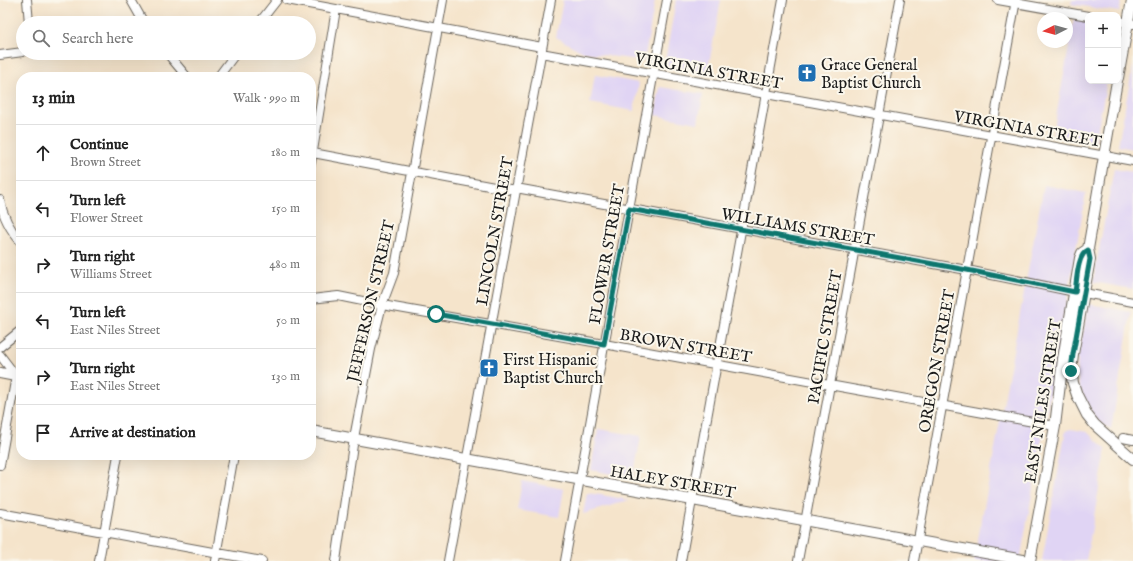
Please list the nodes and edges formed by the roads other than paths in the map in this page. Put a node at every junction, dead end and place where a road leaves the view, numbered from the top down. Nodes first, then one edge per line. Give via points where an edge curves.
1 (27, 0) edge
2 (131, 0) edge
3 (277, 0) edge
4 (287, 0) edge
5 (443, 0) edge
6 (551, 0) edge
7 (667, 0) edge
8 (784, 0) edge
9 (900, 0) edge
10 (998, 0) edge
11 (1132, 0) edge
12 (1015, 2) edge
13 (336, 9) junction
14 (1085, 15) edge
15 (28, 16) edge
16 (140, 16) edge
17 (264, 16) edge
18 (1126, 23) edge
19 (438, 28) junction
20 (541, 50) junction
21 (16, 53) edge
22 (0, 55) edge
23 (1121, 57) edge
24 (173, 60) edge
25 (231, 60) edge
26 (182, 72) edge
27 (222, 72) edge
28 (654, 74) junction
29 (1116, 84) edge
30 (766, 94) junction
31 (879, 115) junction
32 (316, 134) edge
33 (992, 135) junction
34 (316, 154) edge
35 (1104, 156) junction
36 (1133, 161) edge
37 (411, 171) junction
38 (516, 189) junction
39 (0, 200) edge
40 (629, 209) junction
41 (742, 229) junction
42 (16, 236) edge
43 (854, 250) junction
44 (967, 270) junction
45 (1080, 293) junction
46 (316, 298) edge
47 (1133, 302) edge
48 (382, 305) junction
49 (491, 324) junction
50 (16, 334) edge
51 (604, 344) junction
52 (0, 347) edge
53 (0, 355) edge
54 (717, 365) junction
55 (0, 373) edge
56 (16, 375) edge
57 (16, 377) edge
58 (830, 385) junction
59 (16, 387) edge
60 (942, 406) junction
61 (1055, 426) junction
62 (316, 431) edge
63 (354, 438) junction
64 (1123, 438) dead end
65 (1133, 440) edge
66 (467, 459) junction
67 (1133, 459) edge
68 (117, 460) edge
69 (233, 460) edge
70 (0, 465) edge
71 (580, 479) junction
72 (692, 500) junction
73 (0, 513) edge
74 (805, 520) junction
75 (104, 532) junction
76 (918, 541) junction
77 (216, 557) edge
78 (99, 561) edge
79 (262, 561) edge
80 (336, 561) edge
81 (448, 561) edge
82 (565, 561) edge
83 (681, 561) edge
84 (798, 561) edge
85 (914, 561) edge
86 (1030, 561) edge

1 - 15 street
2 - 16 street
3 - 17 street
4 - 13 street, VIRGINIA STREET
5 - 19 street, JEFFERSON STREET
6 - 20 street, LINCOLN STREET
7 - 28 street, FLOWER STREET
8 - 30 street
9 - 31 street, PACIFIC STREET
10 - 12 street
11 - 18 main road
12 - 14 street
12 - 33 street, OREGON STREET
13 - 19 street, VIRGINIA STREET
13 - 32 street
18 - 23 main road
19 - 20 street, VIRGINIA STREET
19 - 37 street, JEFFERSON STREET
20 - 28 street, VIRGINIA STREET
20 - 38 street, LINCOLN STREET
21 - 22 street
24 - 26 street
25 - 27 street
28 - 30 street, VIRGINIA STREET
28 - 40 street, FLOWER STREET
29 - 35 main road, EAST NILES STREET
30 - 31 street, VIRGINIA STREET
30 - 41 street
31 - 33 street, VIRGINIA STREET
31 - 43 street, PACIFIC STREET
33 - 35 street, VIRGINIA STREET
33 - 44 street, OREGON STREET
34 - 37 street, WILLIAMS STREET
35 - 36 street, VIRGINIA STREET
35 - 45 main road, EAST NILES STREET via 1088,250 1090,259
37 - 38 street, WILLIAMS STREET
37 - 48 street, JEFFERSON STREET via 394,273
38 - 40 street, WILLIAMS STREET
38 - 49 street, LINCOLN STREET
39 - 42 street via 5,219
40 - 41 street, WILLIAMS STREET
40 - 51 street, FLOWER STREET
41 - 43 street, WILLIAMS STREET
41 - 54 street
43 - 44 street, WILLIAMS STREET
43 - 58 street, PACIFIC STREET
44 - 45 street, WILLIAMS STREET
44 - 60 street, OREGON STREET
45 - 47 street, WILLIAMS STREET
45 - 61 main road, EAST NILES STREET via 1063,359
45 - 67 main road, EAST NILES STREET via 1071,364 1073,383 1087,416
46 - 48 street, BROWN STREET via 338,296
48 - 49 street, BROWN STREET
48 - 63 street, JEFFERSON STREET
49 - 51 street, BROWN STREET
49 - 66 street, LINCOLN STREET
50 - 52 street
51 - 54 street, BROWN STREET
51 - 71 street, FLOWER STREET
53 - 56 street
54 - 58 street, BROWN STREET
54 - 72 street
55 - 57 main road
58 - 60 street, BROWN STREET
58 - 74 street, PACIFIC STREET
59 - 70 street
60 - 61 street, BROWN STREET
60 - 76 street, OREGON STREET
61 - 86 main road, EAST NILES STREET
62 - 63 main road, HALEY STREET
63 - 66 main road, HALEY STREET
63 - 80 street, JEFFERSON STREET
64 - 65 street
66 - 71 main road, HALEY STREET
66 - 81 street, LINCOLN STREET
68 - 75 street
69 - 77 street
71 - 72 main road, HALEY STREET
71 - 82 street, FLOWER STREET
72 - 74 main road, HALEY STREET
72 - 83 street
73 - 75 street
74 - 76 main road, HALEY STREET
74 - 84 street, PACIFIC STREET
75 - 77 street
75 - 78 street
76 - 85 street, OREGON STREET
76 - 86 main road, HALEY STREET
77 - 79 street

